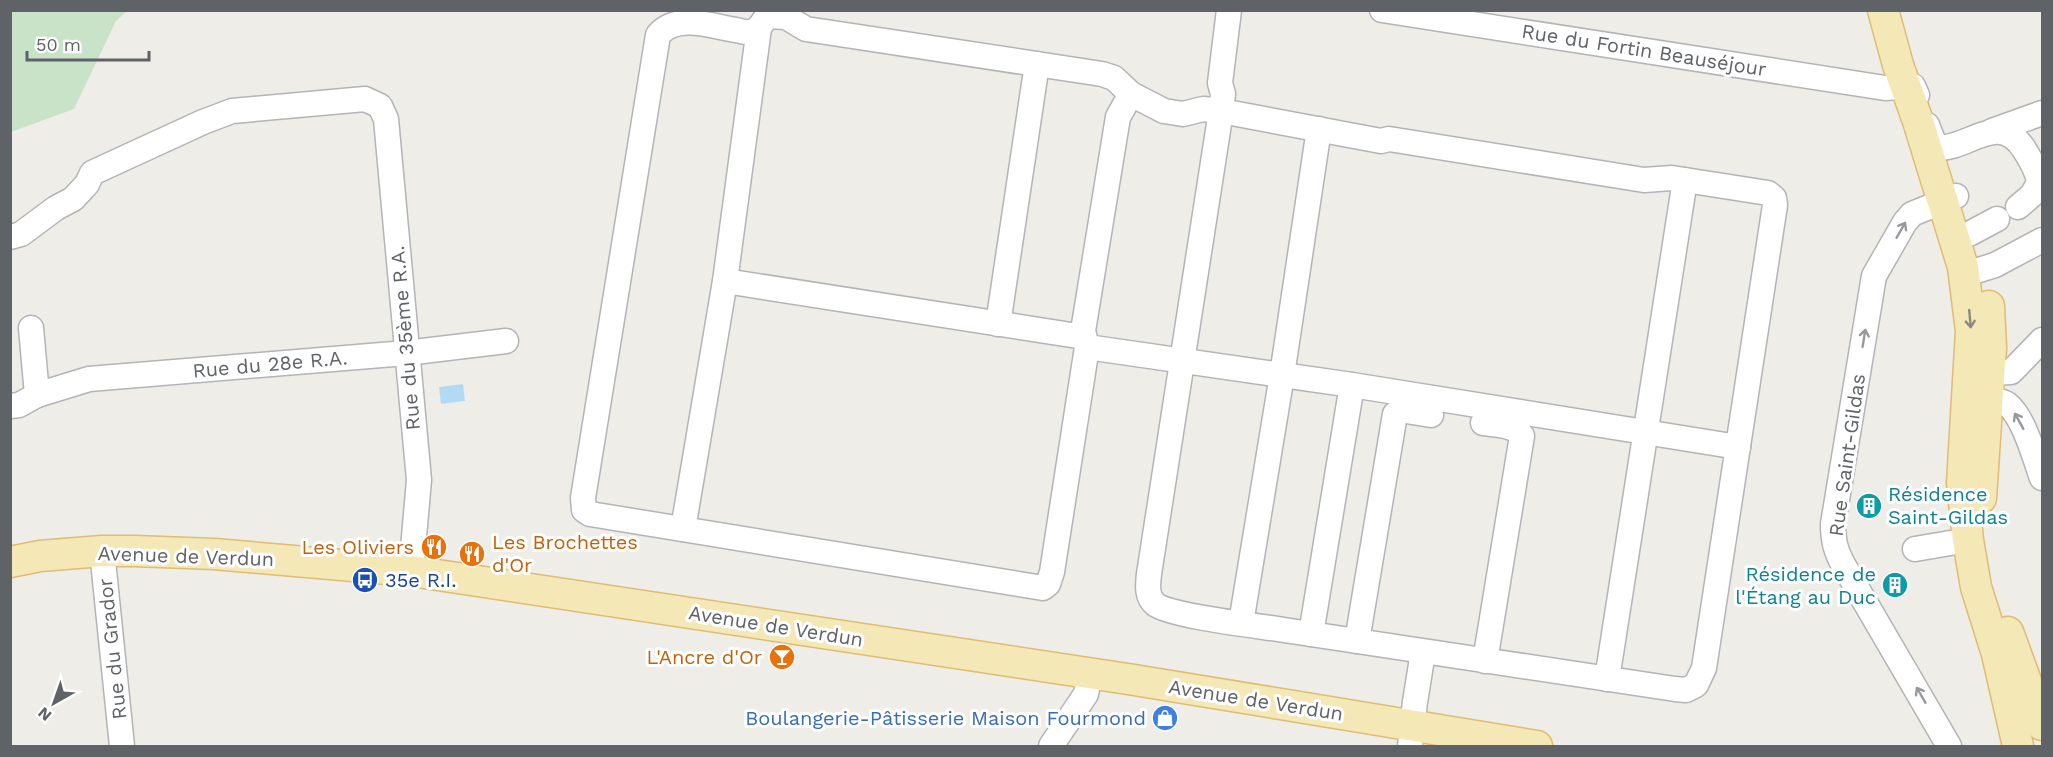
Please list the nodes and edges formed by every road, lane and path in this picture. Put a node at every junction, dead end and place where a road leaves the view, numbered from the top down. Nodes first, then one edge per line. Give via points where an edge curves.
1 (1229, 10) edge
2 (1382, 10) edge
3 (1883, 10) edge
4 (1897, 10) edge
5 (759, 28) junction
6 (1037, 64) junction
7 (1906, 87) junction
8 (1131, 94) junction
9 (1221, 111) junction
10 (2043, 112) edge
11 (1924, 117) junction
12 (1318, 129) junction
13 (1992, 131) junction
14 (1942, 148) junction
15 (1685, 180) junction
16 (1949, 198) junction
17 (2018, 207) dead end
18 (1997, 219) dead end
19 (1967, 229) junction
20 (10, 237) edge
21 (2043, 240) edge
22 (1979, 270) junction
23 (725, 281) junction
24 (998, 324) junction
25 (31, 328) dead end
26 (506, 341) dead end
27 (1086, 342) junction
28 (2035, 347) edge
29 (406, 353) junction
30 (1183, 362) junction
31 (1282, 375) junction
32 (1352, 386) junction
33 (1981, 391) junction
34 (37, 395) junction
35 (10, 406) edge
36 (1645, 432) junction
37 (1738, 447) junction
38 (2043, 478) edge
39 (683, 529) junction
40 (1968, 540) junction
41 (1915, 549) dead end
42 (102, 551) junction
43 (10, 562) edge
44 (411, 571) junction
45 (1241, 623) junction
46 (1311, 634) junction
47 (1357, 641) junction
48 (1423, 652) junction
49 (1997, 654) junction
50 (1485, 662) junction
51 (1089, 674) junction
52 (1607, 679) junction
53 (2043, 725) edge
54 (1411, 736) edge
55 (122, 747) edge
56 (1052, 747) edge
57 (1537, 747) edge
58 (1950, 747) edge
59 (2018, 747) edge
60 (2037, 747) edge

1 - 9 street via 1220,83
2 - 7 street, Rue du Fortin Beauséjour via 1884,88
3 - 7 main road
4 - 11 main road
5 - 6 street via 767,16 786,17 806,29
5 - 23 street
5 - 39 street via 749,32 678,23 667,26 658,35 583,498 582,507 590,514
6 - 8 street via 1102,74 1114,78
6 - 24 street
7 - 11 main road
8 - 9 street via 1164,111
8 - 27 street via 1118,117 1083,331
9 - 12 street
9 - 30 street
10 - 13 street
11 - 14 main road
11 - 16 main road
12 - 15 street via 1651,181
12 - 31 street
13 - 14 street
13 - 17 street via 2017,141 2039,177 2036,190
14 - 16 main road
15 - 36 street
15 - 37 street via 1768,193 1774,198
16 - 19 main road
16 -> 33 main road
58 -> 16 street, Rue Saint-Gildas via 1835,550 1833,538 1874,276 1912,214
18 - 19 street
19 - 22 main road
20 - 29 street, Rue du 35ème R.A. via 21,234 72,199 101,168 203,122 232,111 365,99 380,106 386,119
21 - 22 street
22 - 33 main road via 1990,324
23 - 24 street
23 - 39 street
24 - 27 street
25 - 34 street
26 - 29 street, Rue du 28e R.A.
27 - 30 street
27 - 39 street via 1052,572 1043,588
28 - 33 street via 2011,372
29 - 34 street, Rue du 28e R.A. via 89,379
29 - 44 street, Rue du 35ème R.A. via 419,480
30 - 31 street
30 - 45 street via 1148,589 1155,604 1167,610
31 - 32 street
31 - 45 street
32 - 36 street
32 - 46 street
38 -> 33 street via 2013,411
33 - 40 main road via 1962,483
33 - 53 main road via 1983,543 1992,586
34 - 35 street, Rue du 28e R.A.
36 - 37 street
36 - 52 street
37 - 52 street via 1700,680 1686,690
40 - 41 street
40 - 49 main road via 1976,588
42 - 43 main road, Avenue de Verdun
42 - 44 main road, Avenue de Verdun via 214,554
42 - 55 street, Rue du Grador
44 - 51 main road, Avenue de Verdun
45 - 46 street
46 - 47 street
47 - 48 street
47 - 50 street via 1395,414 1400,410 1512,427 1522,436
48 - 50 street
48 - 54 street
49 - 59 main road
49 - 60 main road via 2017,692
50 - 52 street
51 - 54 main road, Avenue de Verdun
51 - 56 street via 1086,694
54 - 57 main road, Avenue de Verdun

